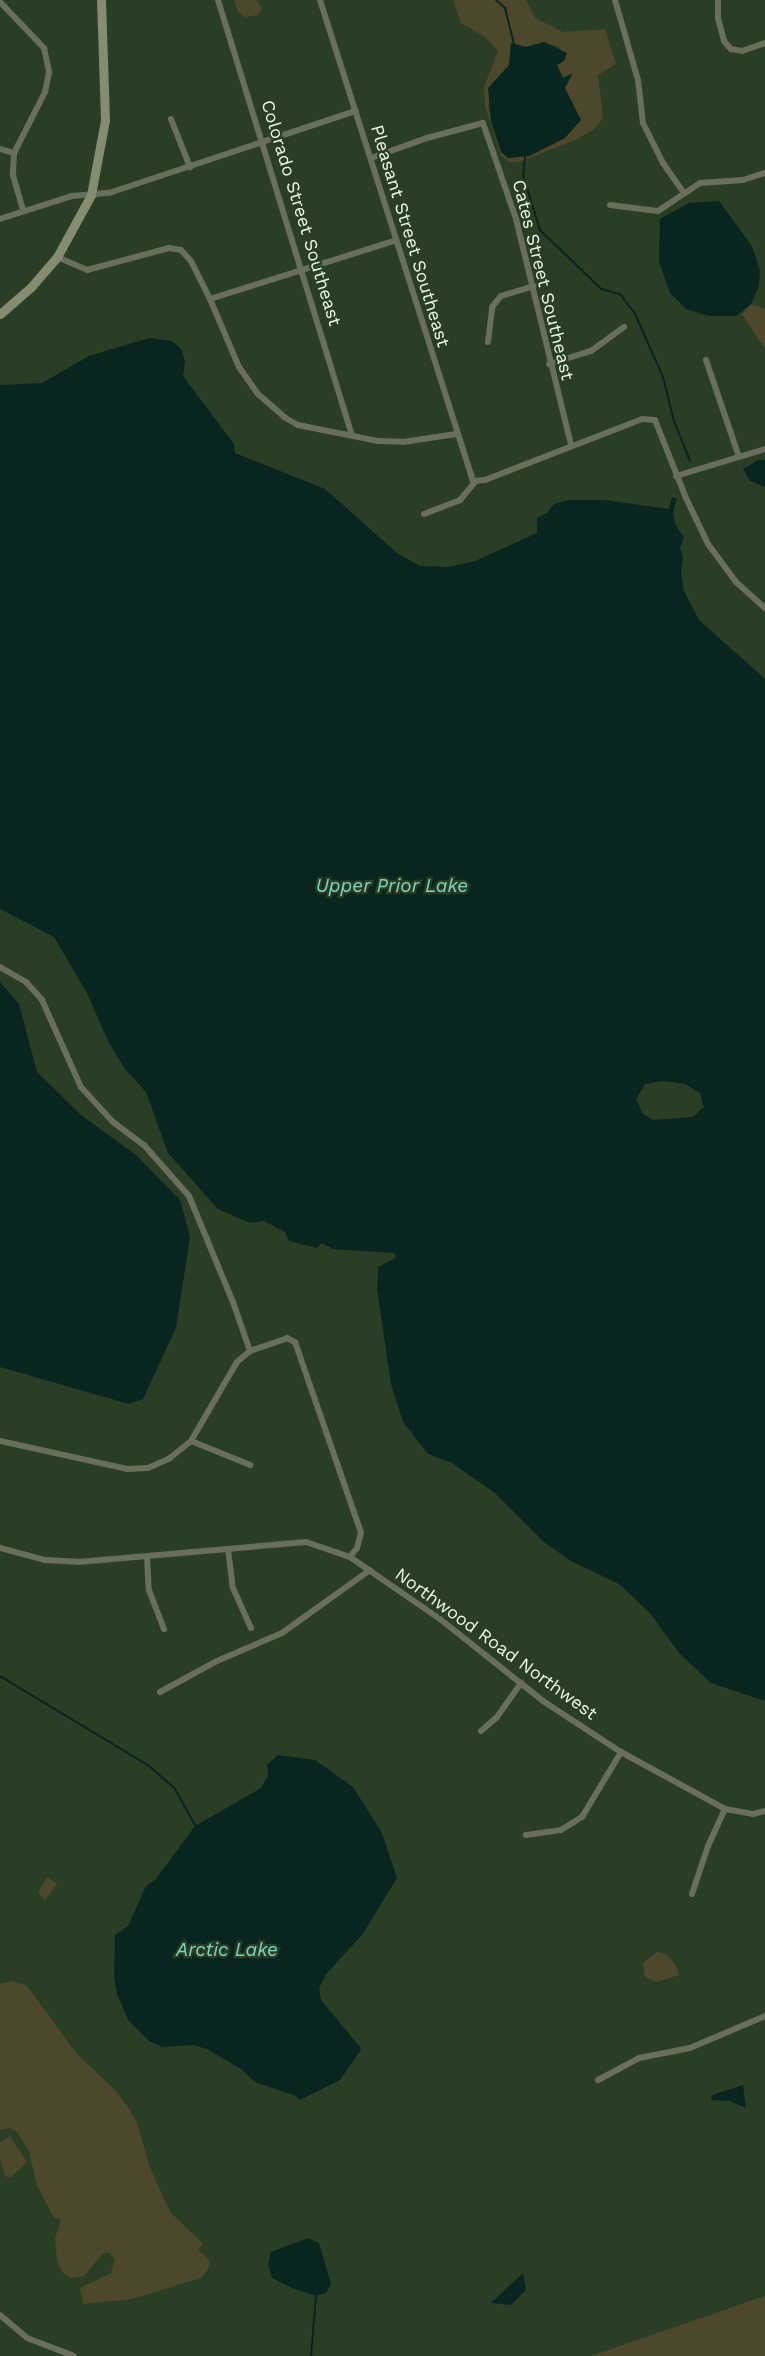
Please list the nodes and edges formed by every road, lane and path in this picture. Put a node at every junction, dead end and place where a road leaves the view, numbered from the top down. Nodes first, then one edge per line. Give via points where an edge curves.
1 (100, 0) edge
2 (218, 0) edge
3 (320, 0) edge
4 (615, 0) edge
5 (718, 0) edge
6 (0, 2) edge
7 (765, 43) edge
8 (356, 111) junction
9 (171, 119) dead end
10 (264, 142) junction
11 (0, 149) edge
12 (14, 153) junction
13 (371, 158) junction
14 (190, 167) junction
15 (765, 173) edge
16 (683, 192) junction
17 (91, 195) junction
18 (610, 206) dead end
19 (23, 211) junction
20 (0, 220) edge
21 (394, 241) junction
22 (57, 257) junction
23 (304, 270) junction
24 (533, 286) junction
25 (210, 299) junction
26 (0, 314) edge
27 (624, 327) dead end
28 (488, 342) dead end
29 (706, 360) dead end
30 (549, 364) junction
31 (456, 434) junction
32 (352, 435) junction
33 (571, 446) junction
34 (765, 449) edge
35 (739, 457) junction
36 (676, 476) junction
37 (474, 481) junction
38 (424, 514) dead end
39 (765, 608) edge
40 (0, 967) edge
41 (250, 1351) junction
42 (0, 1441) edge
43 (192, 1441) junction
44 (250, 1465) dead end
45 (0, 1548) edge
46 (228, 1549) junction
47 (147, 1557) junction
48 (350, 1557) junction
49 (370, 1570) junction
50 (251, 1628) dead end
51 (164, 1629) dead end
52 (521, 1683) junction
53 (160, 1692) dead end
54 (481, 1731) dead end
55 (621, 1752) junction
56 (725, 1809) junction
57 (765, 1811) edge
58 (526, 1835) dead end
59 (692, 1894) dead end
60 (765, 2016) edge
61 (598, 2080) dead end
62 (0, 2316) edge
63 (74, 2356) edge

1 - 17 main road via 105,120
2 - 10 street, Colorado Street Southeast
3 - 8 street, Pleasant Street Southeast
4 - 16 street via 638,80 644,123 662,163
5 - 7 street via 718,18 724,41 731,49 742,51
6 - 12 street via 44,48 49,72 45,92
8 - 10 street
8 - 13 street, Pleasant Street Southeast
9 - 14 street
10 - 14 street
10 - 23 street, Colorado Street Southeast
11 - 12 street
12 - 19 street via 14,175
13 - 21 street, Pleasant Street Southeast
13 - 24 street, Cates Street Southeast via 483,123 516,219
14 - 17 street via 109,193
15 - 16 street via 743,180 710,180
16 - 18 street via 658,211
17 - 19 street via 72,196
17 - 22 main road
19 - 20 street
21 - 23 street
21 - 31 street, Pleasant Street Southeast
22 - 25 street via 87,270 169,248 181,250 191,261
22 - 26 main road via 31,287
23 - 25 street
23 - 32 street, Colorado Street Southeast
24 - 28 street via 501,296 492,307
24 - 30 street, Cates Street Southeast
25 - 32 street via 240,367 258,394 298,425
27 - 30 street via 591,351
29 - 35 street
30 - 33 street, Cates Street Southeast
31 - 32 street via 403,442
31 - 37 street, Pleasant Street Southeast
33 - 36 street via 642,419 655,420
33 - 37 street via 486,480
34 - 35 street
35 - 36 street
36 - 39 street via 708,544 736,582
37 - 38 street via 460,500
40 - 41 street via 26,982 42,1000 81,1087 113,1122 144,1145 189,1196
41 - 43 street via 237,1362
41 - 48 street via 287,1338 295,1342 361,1533 357,1548
42 - 43 street via 127,1469 148,1468 170,1458
43 - 44 street
45 - 47 street, Northwood Road Northwest via 45,1560 78,1562
46 - 47 street, Northwood Road Northwest
46 - 48 street, Northwood Road Northwest via 306,1542
46 - 50 street via 233,1588
47 - 51 street via 149,1590
48 - 49 street, Northwood Road Northwest
49 - 52 street, Northwood Road Northwest via 440,1619
49 - 53 street via 282,1633 217,1661
52 - 54 street via 497,1717
52 - 55 street, Northwood Road Northwest
55 - 56 street, Northwood Road Northwest
55 - 58 street via 582,1817 561,1830
56 - 57 street, Northwood Road Northwest via 753,1814
56 - 59 street
60 - 61 street via 690,2048 639,2058
62 - 63 street via 28,2338

